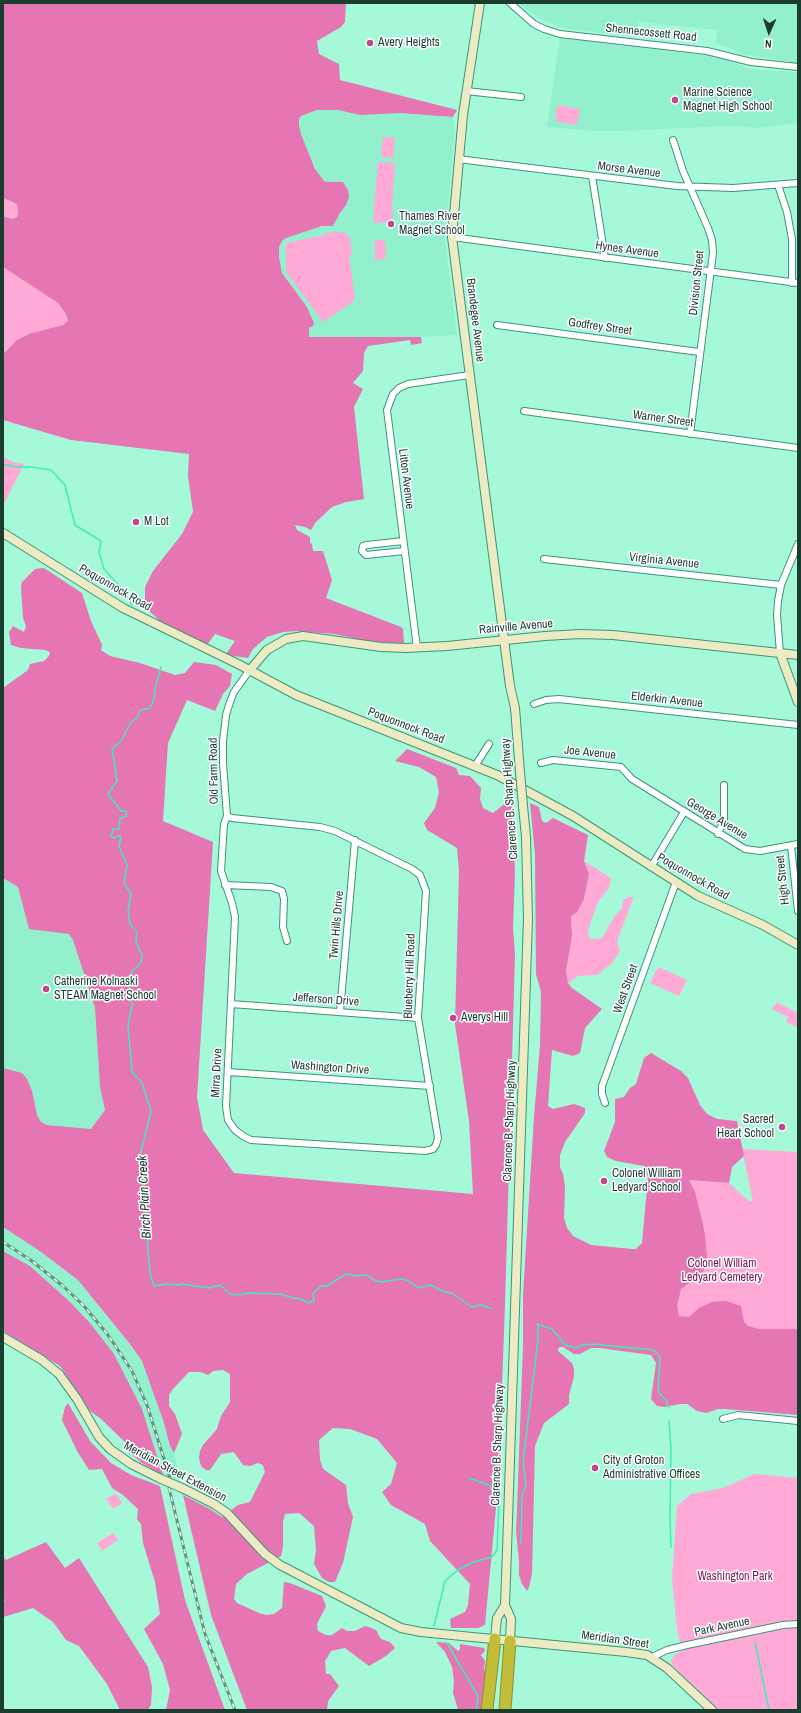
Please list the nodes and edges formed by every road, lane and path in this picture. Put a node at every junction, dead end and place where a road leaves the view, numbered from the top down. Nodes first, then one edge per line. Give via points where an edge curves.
1 (480, 3) edge
2 (510, 3) edge
3 (798, 67) edge
4 (466, 91) junction
5 (521, 97) dead end
6 (673, 140) dead end
7 (458, 159) junction
8 (592, 176) junction
9 (798, 183) edge
10 (778, 185) junction
11 (691, 187) junction
12 (452, 237) junction
13 (605, 258) junction
14 (712, 272) junction
15 (795, 283) edge
16 (497, 325) dead end
17 (699, 352) junction
18 (470, 375) junction
19 (524, 411) dead end
20 (690, 434) junction
21 (798, 448) edge
22 (3, 533) edge
23 (403, 541) junction
24 (798, 544) edge
25 (404, 551) junction
26 (544, 559) dead end
27 (781, 585) junction
28 (505, 639) junction
29 (417, 648) junction
30 (780, 653) junction
31 (798, 655) edge
32 (249, 671) junction
33 (798, 702) edge
34 (534, 704) dead end
35 (798, 725) edge
36 (489, 744) dead end
37 (541, 763) dead end
38 (475, 766) junction
39 (632, 779) joint
40 (724, 785) dead end
41 (684, 812) junction
42 (227, 816) junction
43 (718, 834) junction
44 (356, 840) junction
45 (798, 844) edge
46 (791, 846) junction
47 (651, 867) junction
48 (676, 882) junction
49 (225, 884) junction
50 (798, 911) edge
51 (287, 941) dead end
52 (798, 945) edge
53 (231, 1004) junction
54 (340, 1012) junction
55 (418, 1018) junction
56 (228, 1072) junction
57 (430, 1086) junction
58 (605, 1103) dead end
59 (433, 1149) joint
60 (3, 1337) edge
61 (722, 1419) dead end
62 (798, 1421) edge
63 (505, 1605) junction
64 (798, 1624) edge
65 (495, 1639) junction
66 (510, 1641) junction
67 (652, 1657) junction
68 (487, 1710) edge
69 (505, 1710) edge
70 (712, 1710) edge

1 - 4 street, Brandegee Avenue
2 - 3 street, Shennecossett Road via 534,24 560,34 707,51 751,62
4 - 5 street
4 - 7 street, Brandegee Avenue
6 - 11 street, Division Street
7 - 8 street, Morse Avenue
7 - 12 street, Brandegee Avenue
8 - 11 street, Morse Avenue
8 - 13 street
9 - 10 street, Morse Avenue
10 - 11 street, Morse Avenue
10 - 15 street via 792,238
11 - 14 street, Division Street via 712,240
12 - 13 street, Hynes Avenue
12 - 18 street, Brandegee Avenue
13 - 14 street, Hynes Avenue
14 - 15 street, Hynes Avenue
14 - 17 street, Division Street
16 - 17 street, Godfrey Street
17 - 20 street, Division Street
18 - 23 street, Litton Avenue via 408,384 395,392 389,401 387,416
18 - 28 street, Brandegee Avenue
19 - 20 street, Warner Street
20 - 21 street, Warner Street
22 - 32 street, Poquonnock Road via 123,608
23 - 25 street, Litton Avenue
23 - 25 street via 367,545 362,547 362,551 366,555
24 - 27 street
25 - 29 street, Litton Avenue
26 - 27 street, Virginia Avenue
27 - 30 street via 777,615
28 - 29 street, Rainville Avenue
28 - 30 street, Rainville Avenue via 580,634 613,635
28 - 63 street, Clarence B. Sharp Highway, bridge via 515,708 526,837 528,919
29 - 32 street, Rainville Avenue via 381,647 296,636 267,650
30 - 31 street, Rainville Avenue
30 - 33 street
32 - 38 street, Poquonnock Road via 322,707
32 - 42 street, Old Farm Road via 234,692 226,715 223,763
34 - 35 street, Elderkin Avenue via 558,699
36 - 38 street
37 - 39 street, Joe Avenue via 552,760 617,766
38 - 47 street, Poquonnock Road via 497,775 572,816
39 - 41 street, George Avenue
40 - 43 street via 724,818
41 - 43 street, George Avenue
41 - 47 street
42 - 44 street, Old Farm Road via 320,827
42 - 49 street, Mirra Drive via 221,861
43 - 46 street, George Avenue via 752,851
44 - 54 street, Twin Hills Drive
44 - 55 street, Blueberry Hill Road via 412,869 424,882 426,891
45 - 46 street, George Avenue
46 - 50 street, High Street
47 - 48 street, Poquonnock Road
48 - 52 street, Poquonnock Road via 716,905 763,925
48 - 58 street, West Street via 602,1086
49 - 51 street via 271,887 282,892 283,927
49 - 53 street, Mirra Drive via 235,917
53 - 54 street, Jefferson Drive
53 - 56 street, Mirra Drive
54 - 55 street, Jefferson Drive
55 - 57 street, Blueberry Hill Road
56 - 57 street, Washington Drive
56 - 59 street, Mirra Drive via 228,1120 235,1130 251,1140 425,1151
57 - 59 street, Blueberry Hill Road via 438,1138
60 - 65 street, Meridian Street Extension, bridge via 42,1360 59,1374 110,1450 131,1464 214,1504 227,1513 265,1554 280,1566 389,1622 412,1631
61 - 62 street via 738,1415
63 - 65 street, Clarence B. Sharp Highway via 497,1618
63 - 66 street, Clarence B. Sharp Highway via 510,1618
64 - 67 street, Park Avenue via 686,1645
65 - 66 street, Meridian Street
65 - 68 highway
66 - 67 street, Meridian Street via 636,1653
66 - 69 highway
67 - 70 street, Meridian Street

